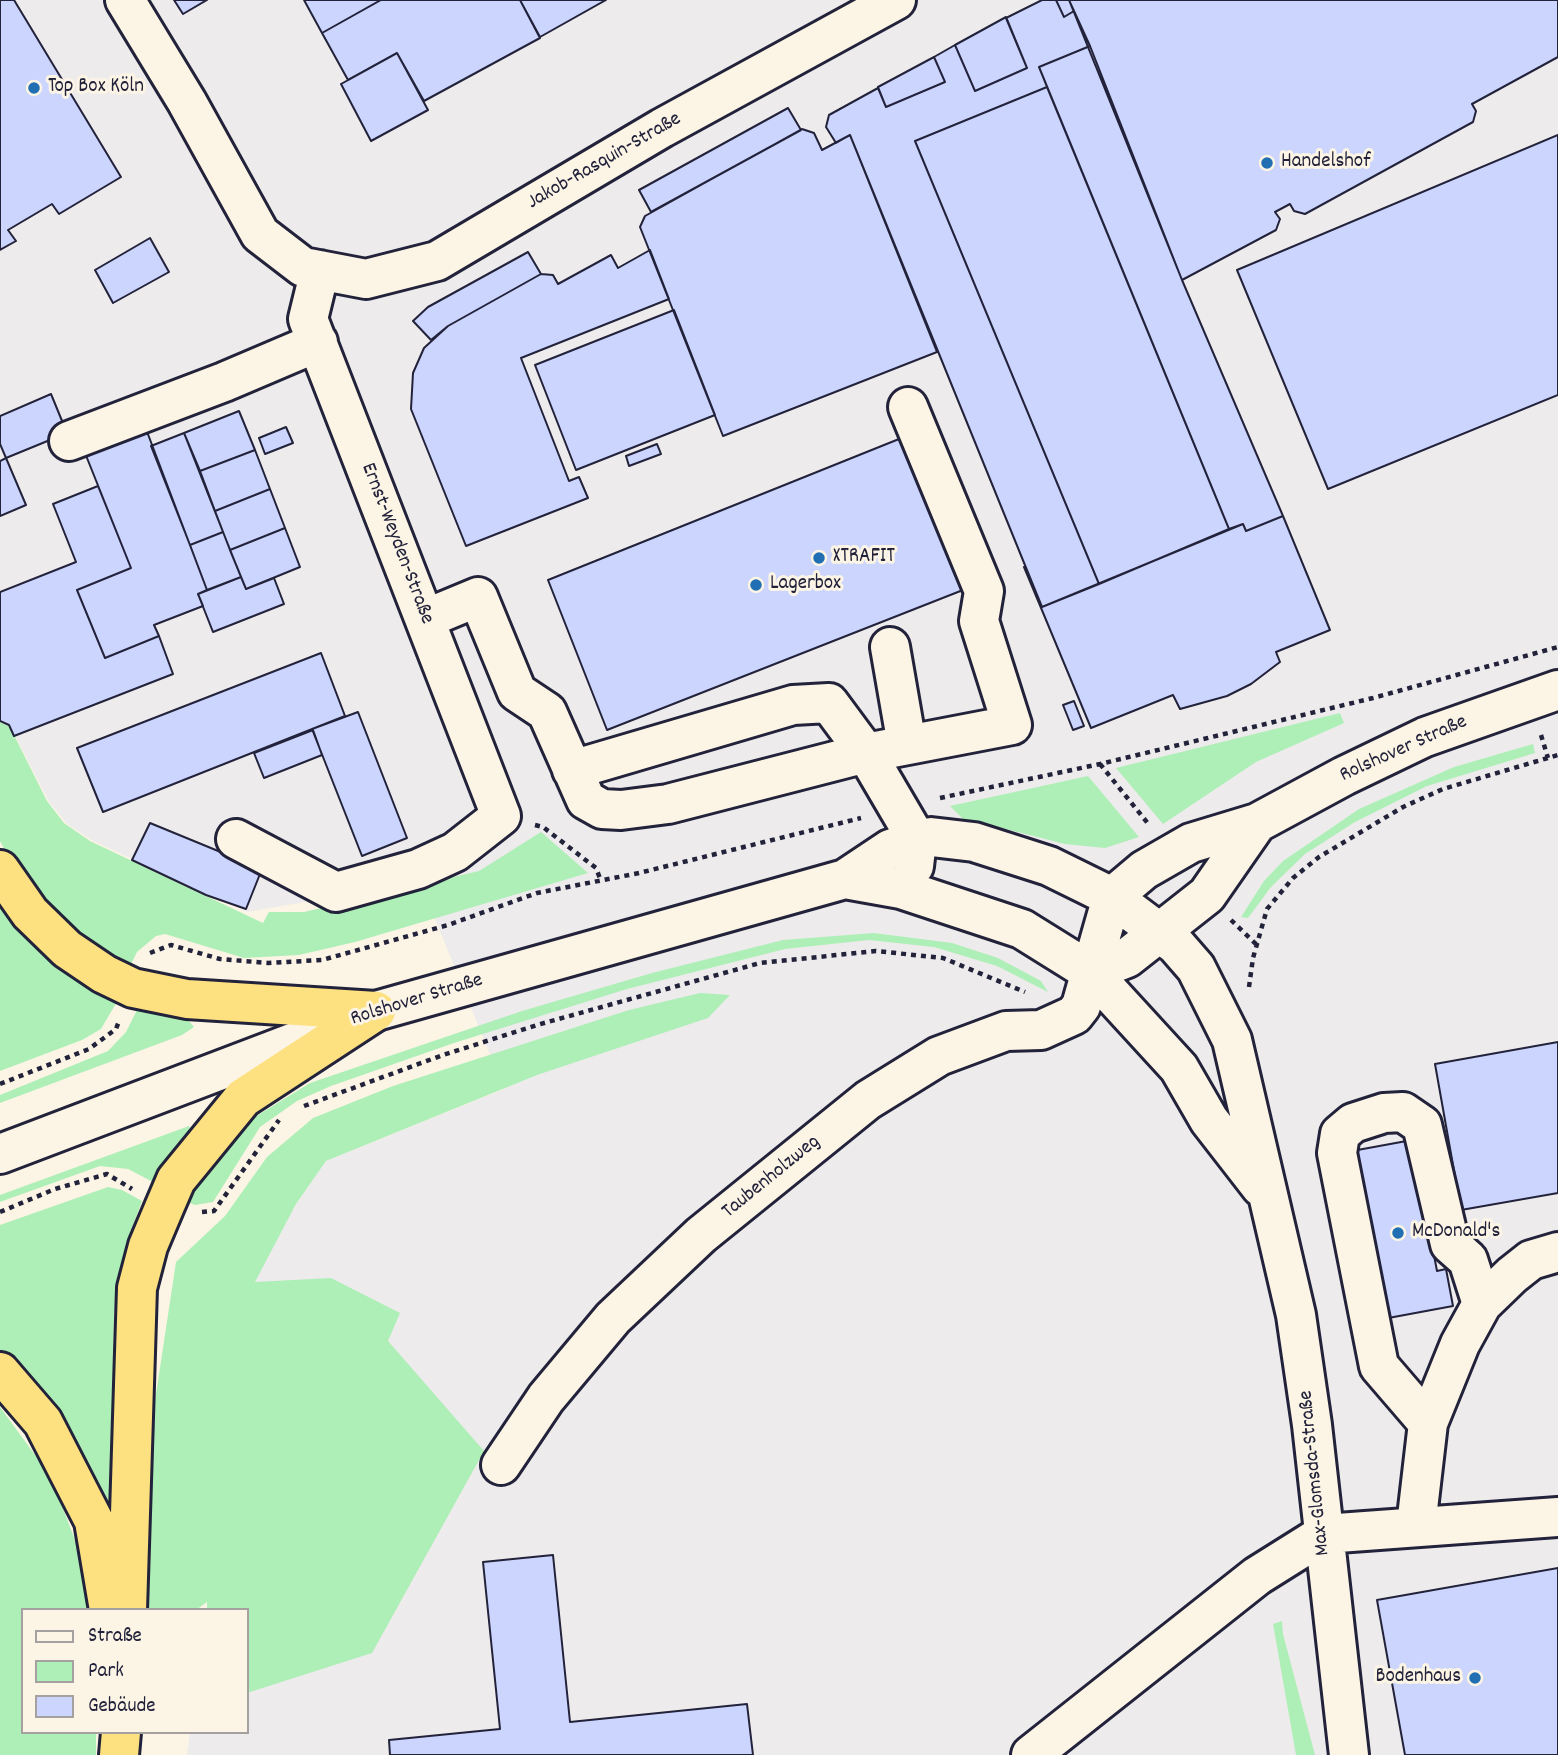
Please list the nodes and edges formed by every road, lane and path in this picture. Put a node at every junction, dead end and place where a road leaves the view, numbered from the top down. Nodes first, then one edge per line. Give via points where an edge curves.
1 (125, 0) edge
2 (896, 0) edge
3 (311, 269) junction
4 (318, 342) junction
5 (908, 407) dead end
6 (69, 441) dead end
7 (425, 619) junction
8 (890, 647) dead end
9 (1558, 647) edge
10 (1558, 690) edge
11 (907, 745) junction
12 (866, 752) junction
13 (1558, 755) edge
14 (572, 770) junction
15 (907, 824) junction
16 (1256, 824) junction
17 (236, 839) dead end
18 (569, 849) dead end
19 (0, 870) edge
20 (845, 879) junction
21 (601, 881) junction
22 (912, 893) junction
23 (1112, 897) junction
24 (1160, 932) junction
25 (1091, 972) junction
26 (133, 988) junction
27 (376, 1011) junction
28 (1074, 1015) junction
29 (1226, 1026) junction
30 (0, 1084) edge
31 (293, 1111) dead end
32 (283, 1116) dead end
33 (0, 1154) edge
34 (1266, 1194) junction
35 (164, 1208) junction
36 (0, 1212) edge
37 (1558, 1252) edge
38 (1482, 1304) junction
39 (0, 1372) edge
40 (1428, 1423) junction
41 (501, 1465) dead end
42 (1558, 1517) edge
43 (1416, 1527) junction
44 (1324, 1534) junction
45 (109, 1608) edge
46 (127, 1608) edge
47 (121, 1734) edge
48 (119, 1755) edge
49 (1031, 1755) edge
50 (1349, 1755) edge

1 - 3 street via 260,234
2 - 3 street, Jakob-Rasquin-Straße via 662,128 437,261 366,279
3 - 4 street, Ernst-Weyden-Straße via 308,319
4 - 6 street
4 - 7 street, Ernst-Weyden-Straße
5 - 11 street via 984,592 979,621 1012,725
7 - 14 street via 478,597 517,692 547,712
7 - 17 street, Ernst-Weyden-Straße via 501,816 443,858 337,892
8 - 11 street
9 - 15 path via 1373,698 1100,764
10 - 16 street, Rolshover Straße via 1424,737
11 - 12 street
12 - 14 street via 668,804 621,810 602,809 586,800
12 - 14 street via 829,703 793,705
12 - 15 street
13 - 29 path via 1443,789 1403,807 1319,857 1293,878 1268,909 1253,958 1247,1006
15 - 20 street, Rolshover Straße via 890,849
15 - 21 path
15 - 22 street
15 - 23 street, Rolshover Straße via 932,837 980,844 1049,866
16 - 23 street, Rolshover Straße via 1191,842 1144,870
16 - 24 street, Rolshover Straße via 1208,895
18 - 21 path via 596,868
19 - 26 highway via 30,913 67,950
20 - 22 street, Rolshover Straße
20 - 27 street, Rolshover Straße
21 - 26 path via 537,893 448,925 322,960 268,963 220,959 171,945 151,951
22 - 25 street, Rolshover Straße via 1022,929
23 - 24 street, Max-Glomsda-Straße
23 - 25 street
24 - 25 street, Rolshover Straße via 1127,958
24 - 29 street, Max-Glomsda-Straße via 1196,968
25 - 28 street
25 - 34 street, Max-Glomsda-Straße via 1179,1068 1209,1120
26 - 27 highway via 199,1001
26 - 30 path via 116,1029 98,1042
27 - 33 street, Rolshover Straße
27 - 35 highway via 243,1098 176,1180
28 - 31 path via 943,958 876,951 760,963 513,1032
28 - 41 street, Taubenholzweg via 1041,1030 1006,1031 939,1056 868,1100 701,1236 613,1318 546,1398
29 - 34 street, Max-Glomsda-Straße via 1233,1040
32 - 35 path via 214,1211 188,1213
34 - 44 street, Max-Glomsda-Straße via 1296,1315
35 - 36 path via 107,1174
35 - 46 highway via 137,1288
37 - 38 street via 1531,1260
38 - 40 street
38 - 40 street via 1468,1260 1450,1244 1422,1125 1403,1112 1353,1123 1340,1134 1337,1153 1379,1366
39 - 45 highway via 43,1422 94,1521
40 - 43 street
42 - 43 street
43 - 44 street
44 - 49 street via 1257,1576
44 - 50 street, Max-Glomsda-Straße
47 - 48 highway

